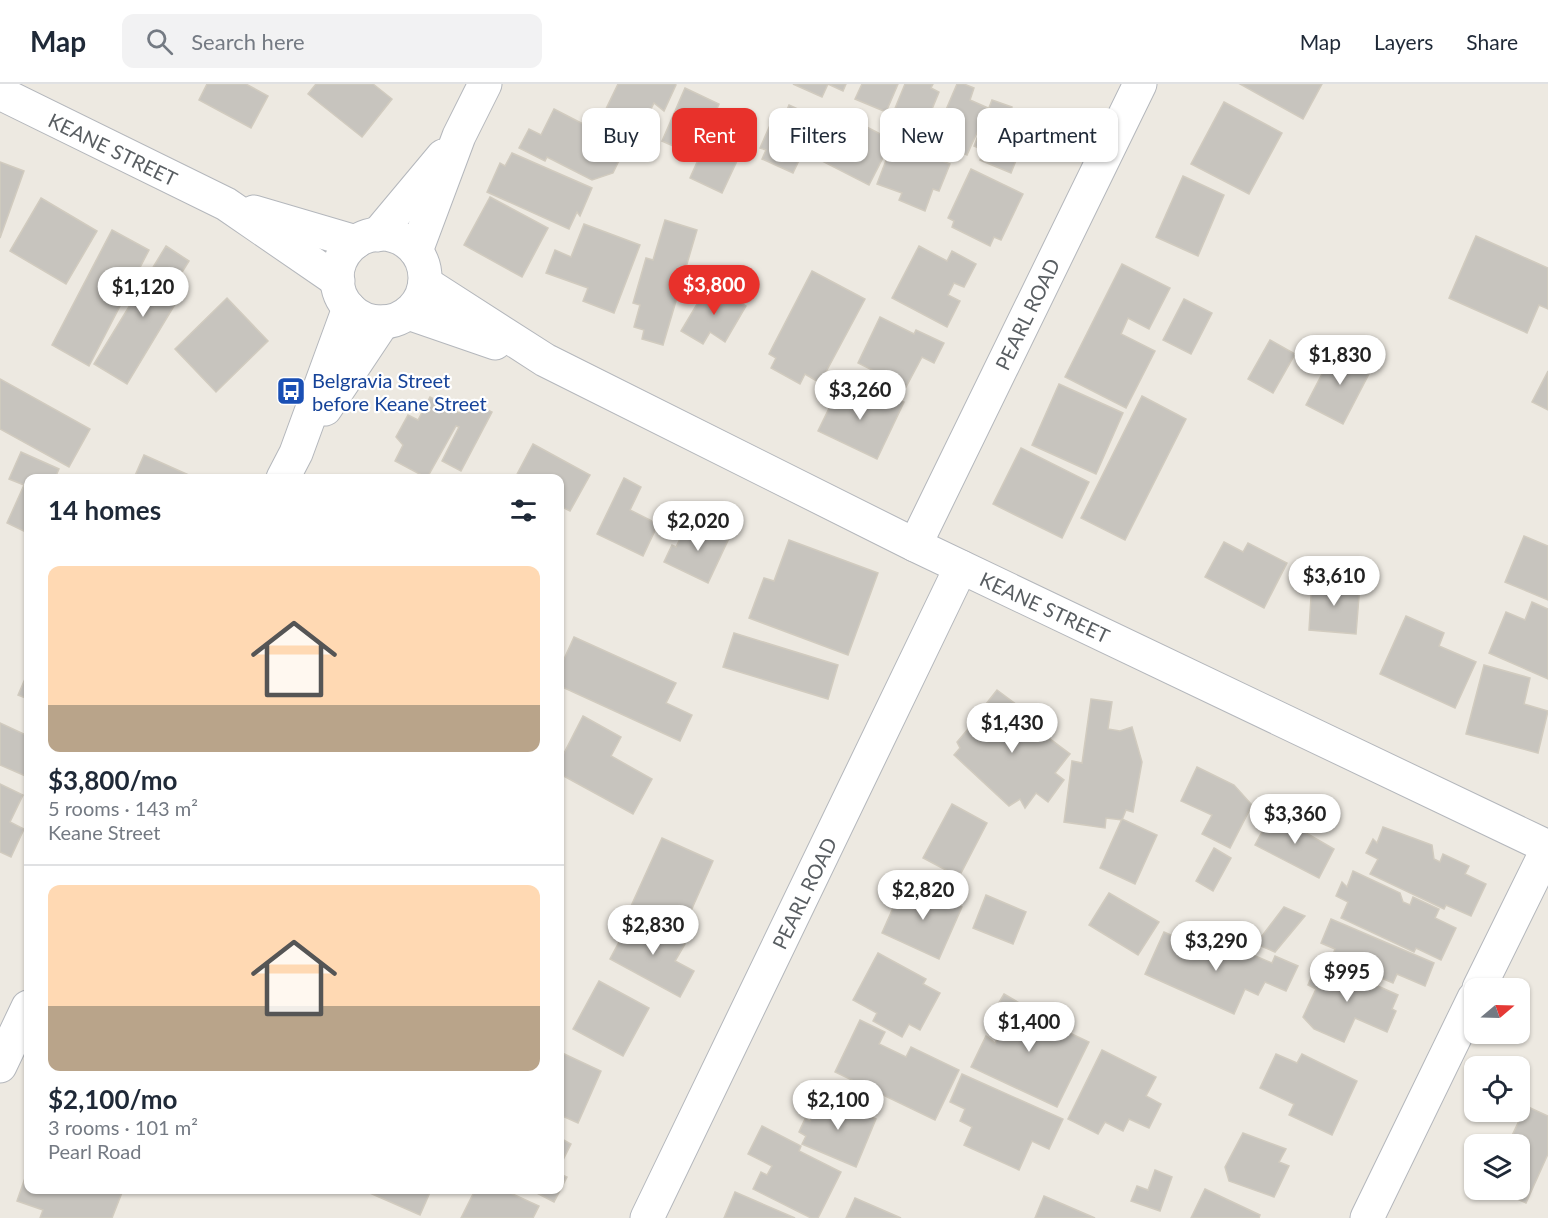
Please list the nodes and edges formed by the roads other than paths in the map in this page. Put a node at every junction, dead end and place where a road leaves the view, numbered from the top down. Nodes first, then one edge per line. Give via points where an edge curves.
1 (485, 84) edge
2 (1140, 84) edge
3 (0, 93) edge
4 (459, 136) junction
5 (226, 204) junction
6 (366, 238) junction
7 (416, 251) junction
8 (425, 283) junction
9 (343, 295) junction
10 (395, 318) junction
11 (545, 360) junction
12 (289, 466) edge
13 (915, 545) junction
14 (962, 567) junction
15 (1548, 847) edge
16 (1484, 978) edge
17 (24, 1015) edge
18 (1464, 1019) edge
19 (0, 1066) edge
20 (646, 1218) edge
21 (1367, 1218) edge

1 - 4 street
2 - 13 street, PEARL ROAD
3 - 5 street, KEANE STREET
4 - 6 street
4 - 7 street
5 - 6 street, KEANE STREET
5 - 9 street, KEANE STREET
6 - 7 street via 399,238
6 - 9 street via 341,260
7 - 8 street
8 - 10 street via 419,300
8 - 11 street, KEANE STREET
9 - 10 street via 364,319
9 - 12 street
10 - 11 street, KEANE STREET
10 - 12 street
11 - 13 street, KEANE STREET
13 - 14 street, KEANE STREET
14 - 15 street, KEANE STREET
14 - 20 street, PEARL ROAD
15 - 16 street
17 - 19 street
18 - 21 street

